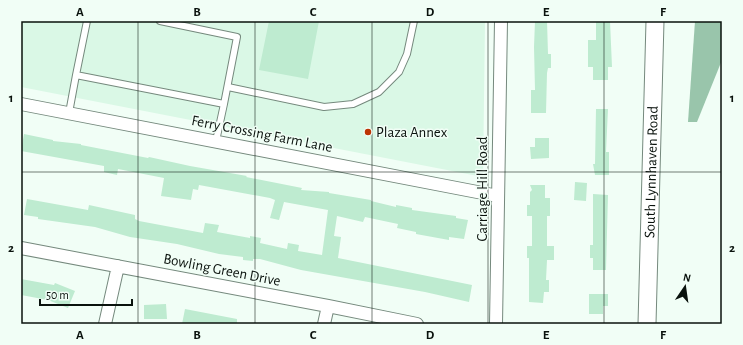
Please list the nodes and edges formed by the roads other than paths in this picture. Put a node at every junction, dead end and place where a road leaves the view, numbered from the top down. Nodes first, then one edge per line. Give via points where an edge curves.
1 (87, 21) edge
2 (160, 21) edge
3 (414, 21) edge
4 (501, 21) edge
5 (655, 21) edge
6 (76, 75) junction
7 (228, 88) junction
8 (21, 104) edge
9 (224, 104) junction
10 (69, 113) junction
11 (216, 141) junction
12 (498, 196) junction
13 (21, 248) edge
14 (118, 266) junction
15 (328, 306) junction
16 (105, 324) edge
17 (324, 324) edge
18 (417, 324) edge
19 (496, 324) edge
20 (647, 324) edge

1 - 6 lane
2 - 7 lane via 237,37
3 - 7 lane via 407,54 399,72 379,92 352,104 324,107
4 - 12 street, Carriage Hill Road
5 - 20 street, South Lynnhaven Road
6 - 9 lane
6 - 10 lane
7 - 9 lane
8 - 10 street, Ferry Crossing Farm Lane
9 - 11 lane
10 - 11 street, Ferry Crossing Farm Lane
11 - 12 street, Ferry Crossing Farm Lane
12 - 19 street, Carriage Hill Road
13 - 14 street, Bowling Green Drive
14 - 15 street, Bowling Green Drive
14 - 16 street
15 - 17 street
15 - 18 street, Bowling Green Drive

